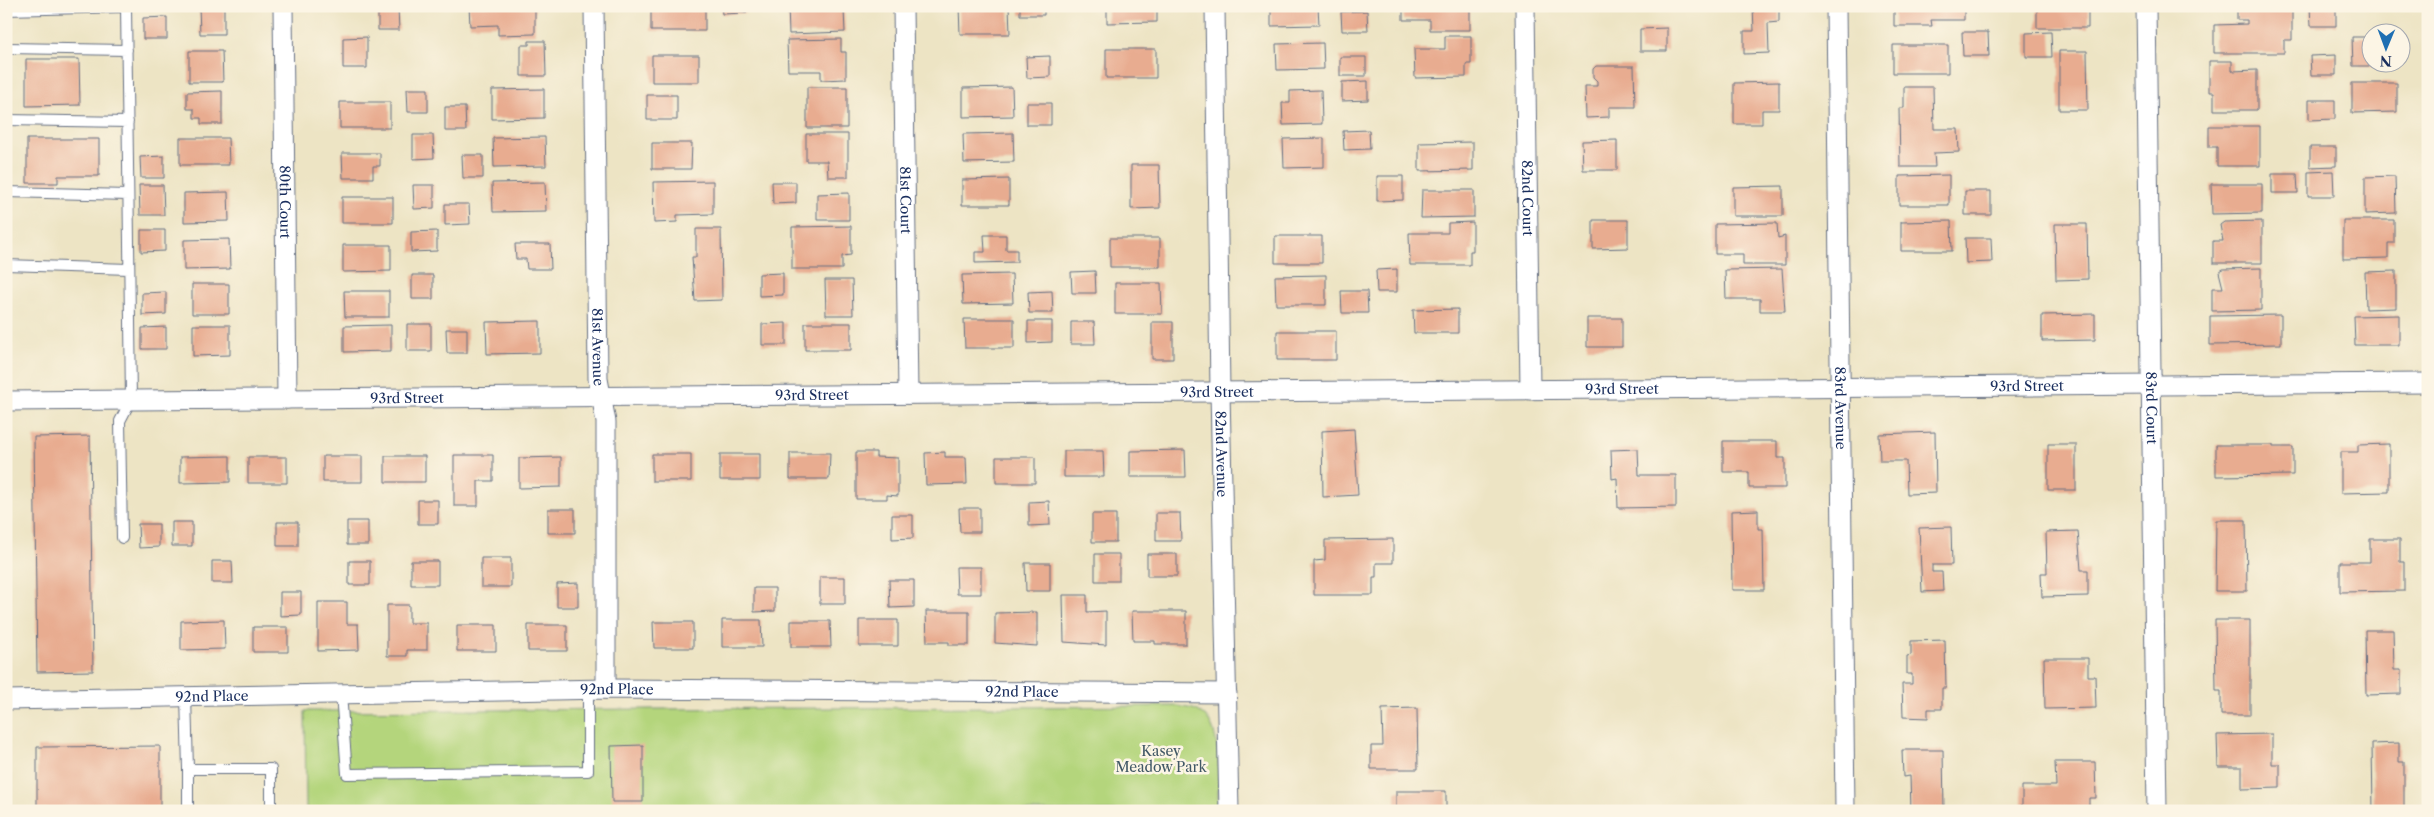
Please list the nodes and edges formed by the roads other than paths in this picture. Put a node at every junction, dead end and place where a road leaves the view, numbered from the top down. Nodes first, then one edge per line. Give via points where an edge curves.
1 (126, 6) edge
2 (283, 6) edge
3 (594, 6) edge
4 (903, 6) edge
5 (1215, 6) edge
6 (1525, 6) edge
7 (1836, 6) edge
8 (2146, 6) edge
9 (6, 10) edge
10 (6, 48) edge
11 (127, 50) junction
12 (6, 120) edge
13 (128, 122) junction
14 (6, 192) edge
15 (128, 195) junction
16 (6, 265) edge
17 (129, 269) junction
18 (2428, 384) edge
19 (2152, 386) junction
20 (1841, 388) junction
21 (1530, 390) junction
22 (1220, 392) junction
23 (908, 394) junction
24 (601, 396) junction
25 (287, 399) junction
26 (6, 400) edge
27 (131, 400) junction
28 (122, 538) dead end
29 (597, 689) junction
30 (341, 693) junction
31 (1227, 693) junction
32 (186, 696) junction
33 (6, 700) edge
34 (188, 769) junction
35 (188, 811) edge
36 (271, 811) edge
37 (1229, 811) edge
38 (1845, 811) edge
39 (2156, 811) edge

1 - 9 lane
1 - 11 lane
2 - 25 street, 80th Court
3 - 24 street, 81st Avenue via 598,379
4 - 23 street, 81st Court
5 - 22 street, 82nd Avenue
6 - 21 street, 82nd Court
7 - 20 street, 83rd Avenue
8 - 19 street, 83rd Court
10 - 11 lane
11 - 13 lane
12 - 13 lane
13 - 15 lane
14 - 15 lane
15 - 17 lane
16 - 17 lane
17 - 27 lane
18 - 19 street, 93rd Street
19 - 20 street, 93rd Street
19 - 39 street, 83rd Court
20 - 21 street, 93rd Street
20 - 38 street, 83rd Avenue
21 - 22 street, 93rd Street
22 - 23 street, 93rd Street
22 - 31 street, 82nd Avenue
23 - 24 street, 93rd Street
24 - 25 street, 93rd Street
24 - 29 street, 81st Avenue via 606,422
25 - 27 street, 93rd Street
26 - 27 street, 93rd Street
27 - 28 lane via 120,421
29 - 30 street, 92nd Place
29 - 30 lane via 588,771 347,774
29 - 31 street, 92nd Place
30 - 32 street, 92nd Place
31 - 37 street, 82nd Avenue
32 - 33 street, 92nd Place
32 - 34 lane
34 - 35 lane
34 - 36 lane via 271,769

